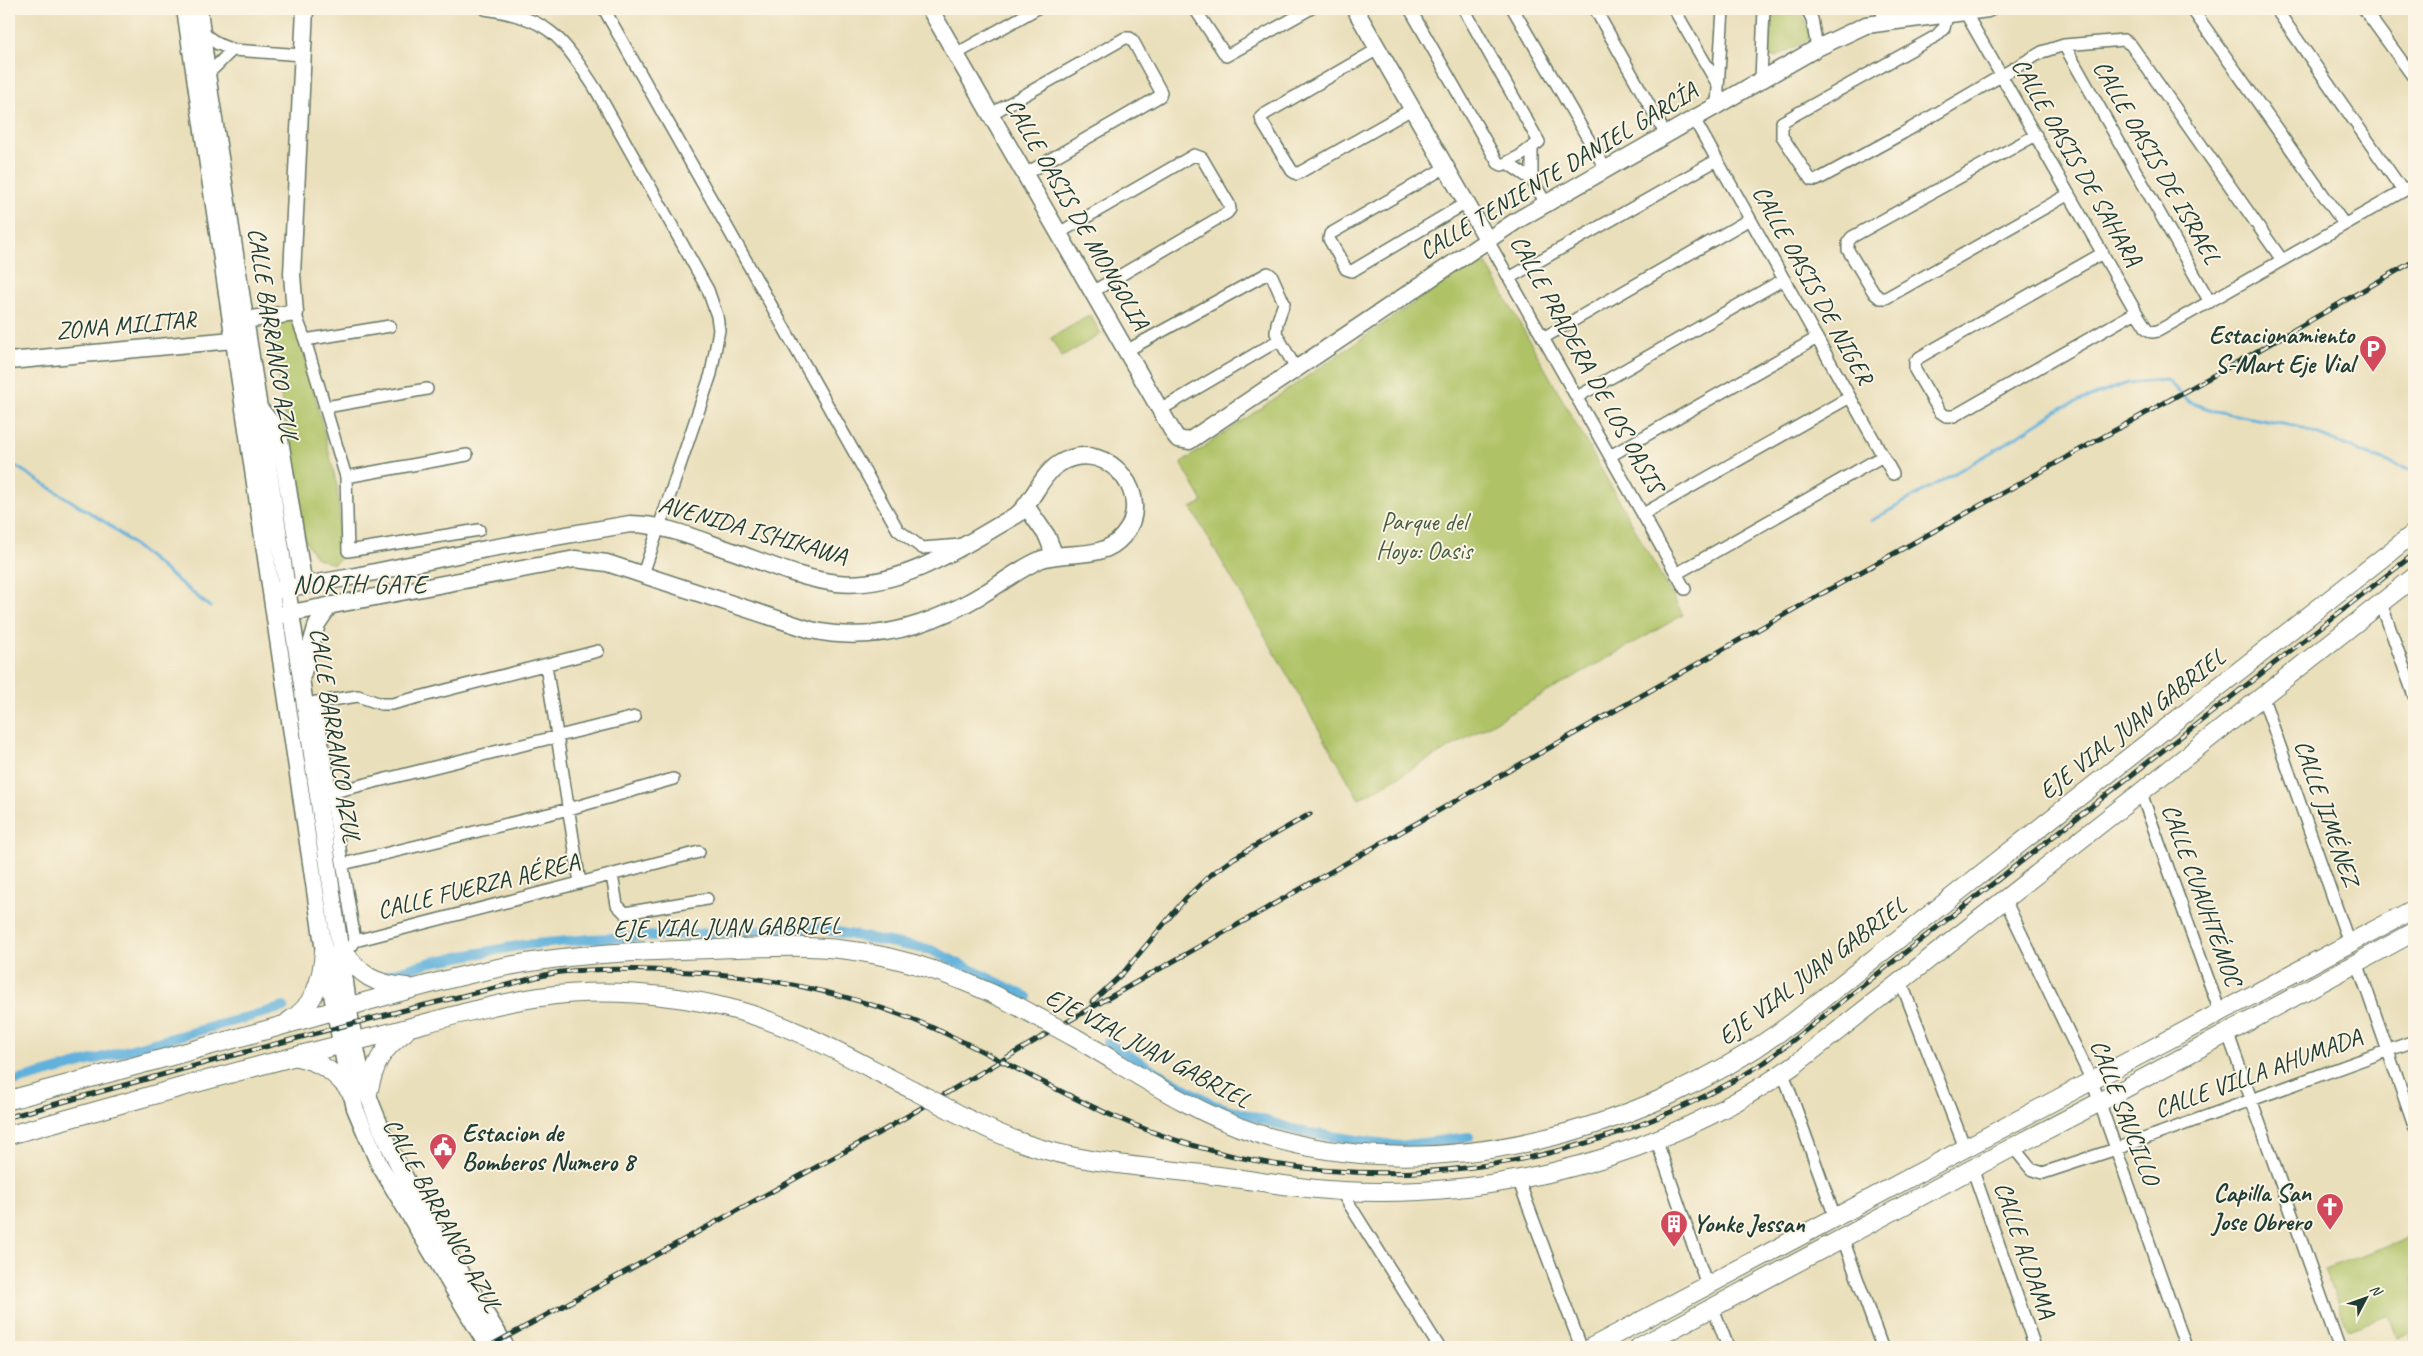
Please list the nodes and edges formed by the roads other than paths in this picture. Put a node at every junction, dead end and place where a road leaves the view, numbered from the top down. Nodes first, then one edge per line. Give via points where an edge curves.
1 (185, 9) edge
2 (200, 9) edge
3 (305, 9) edge
4 (485, 9) edge
5 (604, 9) edge
6 (930, 9) edge
7 (1036, 9) edge
8 (1196, 9) edge
9 (1310, 9) edge
10 (1355, 9) edge
11 (1410, 9) edge
12 (1464, 9) edge
13 (1512, 9) edge
14 (1594, 9) edge
15 (1674, 9) edge
16 (1723, 9) edge
17 (1764, 9) edge
18 (1807, 9) edge
19 (1988, 9) edge
20 (2192, 9) edge
21 (2276, 9) edge
22 (2364, 9) edge
23 (1948, 12) edge
24 (1965, 12) junction
25 (1883, 15) edge
26 (195, 31) junction
27 (2064, 45) junction
28 (1817, 48) junction
29 (1378, 49) junction
30 (233, 50) junction
31 (956, 54) junction
32 (302, 55) junction
33 (2001, 75) junction
34 (201, 76) junction
35 (2414, 78) edge
36 (1761, 79) junction
37 (1718, 86) junction
38 (1717, 104) junction
39 (1412, 109) junction
40 (991, 114) junction
41 (1693, 117) junction
42 (1666, 133) junction
43 (2036, 134) junction
44 (1532, 148) junction
45 (1717, 160) junction
46 (1507, 163) junction
47 (1446, 167) junction
48 (1605, 168) junction
49 (1025, 174) junction
50 (1532, 180) junction
51 (2414, 185) edge
52 (2403, 191) junction
53 (2069, 194) junction
54 (1466, 203) junction
55 (1546, 203) junction
56 (1750, 219) junction
57 (2344, 224) junction
58 (1058, 233) junction
59 (1487, 239) junction
60 (2103, 253) junction
61 (2282, 260) junction
62 (1509, 278) junction
63 (1784, 279) junction
64 (1092, 292) junction
65 (2210, 302) junction
66 (2136, 312) junction
67 (295, 313) junction
68 (238, 321) junction
69 (390, 326) dead end
70 (1543, 338) junction
71 (1817, 338) junction
72 (241, 340) junction
73 (305, 340) junction
74 (1278, 340) junction
75 (1126, 351) junction
76 (9, 361) edge
77 (1296, 369) junction
78 (427, 389) dead end
79 (1577, 397) junction
80 (1850, 397) junction
81 (326, 407) junction
82 (259, 408) junction
83 (1160, 410) junction
84 (1183, 441) joint
85 (467, 455) dead end
86 (1610, 456) junction
87 (1883, 456) junction
88 (1893, 474) dead end
89 (346, 477) junction
90 (1026, 506) junction
91 (1643, 514) junction
92 (659, 527) junction
93 (479, 530) dead end
94 (2414, 533) edge
95 (962, 545) junction
96 (1055, 556) junction
97 (643, 574) junction
98 (1676, 574) junction
99 (2414, 577) edge
100 (304, 586) junction
101 (279, 589) junction
102 (1685, 589) dead end
103 (2381, 603) junction
104 (330, 605) junction
105 (283, 614) junction
106 (598, 651) dead end
107 (546, 665) junction
108 (301, 678) junction
109 (2414, 696) edge
110 (2263, 698) junction
111 (310, 703) junction
112 (635, 717) dead end
113 (557, 737) junction
114 (673, 779) dead end
115 (330, 793) junction
116 (2140, 793) junction
117 (568, 809) junction
118 (700, 852) dead end
119 (343, 864) junction
120 (612, 875) junction
121 (580, 883) junction
122 (707, 899) dead end
123 (2006, 900) junction
124 (2414, 909) edge
125 (2414, 932) edge
126 (2349, 943) junction
127 (340, 947) junction
128 (2357, 962) junction
129 (1901, 982) junction
130 (417, 989) junction
131 (342, 1008) junction
132 (2220, 1012) junction
133 (279, 1027) junction
134 (410, 1028) junction
135 (2228, 1034) junction
136 (2414, 1041) edge
137 (348, 1043) junction
138 (2388, 1050) junction
139 (294, 1057) junction
140 (1783, 1073) junction
141 (2092, 1081) junction
142 (360, 1094) junction
143 (9, 1100) edge
144 (2252, 1100) junction
145 (2100, 1102) junction
146 (2414, 1126) edge
147 (9, 1135) edge
148 (1656, 1139) junction
149 (2013, 1147) junction
150 (1965, 1148) junction
151 (2116, 1149) junction
152 (1972, 1168) junction
153 (1518, 1179) junction
154 (1341, 1191) junction
155 (1835, 1217) junction
156 (1843, 1239) junction
157 (1707, 1286) junction
158 (1713, 1308) junction
159 (488, 1347) edge
160 (506, 1347) edge
161 (1439, 1347) edge
162 (1581, 1347) edge
163 (1592, 1347) edge
164 (1639, 1347) edge
165 (1728, 1347) edge
166 (1882, 1347) edge
167 (2035, 1347) edge
168 (2186, 1347) edge
169 (2339, 1347) edge

1 - 26 street, CALLE BARRANCO AZUL
2 - 26 street, CALLE BARRANCO AZUL
3 - 32 street
4 - 92 street via 534,20 550,30 574,56 702,278 713,303 719,330 714,361
5 - 95 street via 898,530 922,548
6 - 31 street, CALLE OASIS DE MONGOLIA
7 - 31 street
8 - 9 street via 1226,56
10 - 29 street, CALLE PRADERA DE LOS OASIS
11 - 46 street via 1498,163
12 - 44 street via 1538,140
13 - 48 street
14 - 42 street
15 - 37 street
16 - 37 street
17 - 36 street
18 - 28 street
19 - 24 street, CALLE TENIENTE DANIEL GARCÍA
20 - 57 street
21 - 52 street
22 - 35 street
23 - 24 street, CALLE TENIENTE DANIEL GARCÍA
23 - 25 street, CALLE TENIENTE DANIEL GARCÍA
23 - 33 street via 1944,28 1936,36 1782,122 1782,136 1809,178 1817,180 1903,134
24 - 33 street, CALLE OASIS DE SAHARA
25 - 28 street, CALLE TENIENTE DANIEL GARCÍA
26 - 30 street
26 - 34 street, CALLE BARRANCO AZUL
27 - 33 street via 2042,52
27 - 61 street via 2124,40 2130,45
27 - 65 street, CALLE OASIS DE ISRAEL
28 - 36 street, CALLE TENIENTE DANIEL GARCÍA
29 - 39 street, CALLE PRADERA DE LOS OASIS
29 - 39 street via 1262,115 1262,122 1297,174
30 - 32 street
30 - 34 street
31 - 40 street, CALLE OASIS DE MONGOLIA
32 - 67 street via 292,274
33 - 43 street, CALLE OASIS DE SAHARA
34 - 68 street, CALLE BARRANCO AZUL
36 - 38 street, CALLE TENIENTE DANIEL GARCÍA
37 - 38 street
38 - 41 street, CALLE TENIENTE DANIEL GARCÍA
39 - 47 street, CALLE PRADERA DE LOS OASIS
40 - 49 street, CALLE OASIS DE MONGOLIA
40 - 49 street via 1125,38 1133,42 1161,92 1160,96
41 - 42 street, CALLE TENIENTE DANIEL GARCÍA
41 - 45 street, CALLE OASIS DE NIGER
42 - 48 street, CALLE TENIENTE DANIEL GARCÍA
43 - 53 street, CALLE OASIS DE SAHARA
43 - 53 street via 1852,237 1848,250 1876,296 1886,298
44 - 46 street
44 - 50 street
45 - 56 street, CALLE OASIS DE NIGER
45 - 62 street
46 - 50 street
47 - 54 street, CALLE PRADERA DE LOS OASIS
47 - 54 street via 1330,234 1328,237 1337,254 1346,269 1352,271
48 - 55 street, CALLE TENIENTE DANIEL GARCÍA
49 - 58 street, CALLE OASIS DE MONGOLIA
50 - 55 street
51 - 52 street
52 - 57 street
53 - 60 street, CALLE OASIS DE SAHARA
54 - 59 street, CALLE PRADERA DE LOS OASIS
55 - 59 street, CALLE TENIENTE DANIEL GARCÍA
56 - 63 street, CALLE OASIS DE NIGER
56 - 70 street
57 - 61 street
58 - 64 street, CALLE OASIS DE MONGOLIA
58 - 64 street via 1194,156 1200,156 1229,204 1229,211
59 - 62 street, CALLE PRADERA DE LOS OASIS
59 - 77 street, CALLE TENIENTE DANIEL GARCÍA
60 - 66 street, CALLE OASIS DE SAHARA
60 - 66 street via 1920,357 1915,362 1915,370 1940,412 1954,416
61 - 65 street
62 - 70 street, CALLE PRADERA DE LOS OASIS
63 - 71 street, CALLE OASIS DE NIGER
63 - 79 street
64 - 75 street, CALLE OASIS DE MONGOLIA
65 - 66 street, CALLE OASIS DE SAHARA via 2152,332
67 - 68 street
67 - 73 street
68 - 72 street, CALLE BARRANCO AZUL
69 - 73 street
70 - 79 street, CALLE PRADERA DE LOS OASIS
71 - 80 street, CALLE OASIS DE NIGER
71 - 86 street
72 - 76 street, ZONA MILITAR
72 - 82 street, CALLE BARRANCO AZUL
72 - 101 street, CALLE BARRANCO AZUL
73 - 81 street
74 - 75 street via 1276,328 1284,300 1272,276 1266,274
74 - 77 street
74 - 83 street
75 - 83 street, CALLE OASIS DE MONGOLIA
77 - 84 street, CALLE TENIENTE DANIEL GARCÍA via 1194,439
78 - 81 street
79 - 86 street, CALLE PRADERA DE LOS OASIS
80 - 87 street, CALLE OASIS DE NIGER
80 - 91 street
81 - 89 street
82 - 100 street via 280,440
82 - 101 street, CALLE BARRANCO AZUL
83 - 84 street, CALLE OASIS DE MONGOLIA via 1174,434
85 - 89 street
86 - 91 street, CALLE PRADERA DE LOS OASIS
87 - 88 street, CALLE OASIS DE NIGER
87 - 98 street
89 - 93 street via 350,552
90 - 95 street, AVENIDA ISHIKAWA via 1018,514
90 - 96 street via 1047,536
90 - 96 street, AVENIDA ISHIKAWA via 1049,471 1076,457 1100,459 1113,465 1131,486 1135,500 1133,520 1123,537 1098,552
91 - 98 street, CALLE PRADERA DE LOS OASIS
92 - 95 street, AVENIDA ISHIKAWA via 809,577 838,583 860,584 899,577
92 - 97 street
92 - 100 street, AVENIDA ISHIKAWA via 616,524
94 - 130 main road, EJE VIAL JUAN GABRIEL, bridge via 1785,1028 1720,1070 1644,1107 1569,1131 1481,1150 1417,1156 1343,1152 1280,1140 1235,1126 1193,1106 987,990 928,967 858,952 810,947 664,950 567,957 484,971
96 - 97 street, AVENIDA ISHIKAWA via 1040,560 939,618 874,635 846,636 811,630
97 - 104 street, AVENIDA ISHIKAWA via 606,563 575,559
98 - 102 street, CALLE PRADERA DE LOS OASIS
99 - 103 main road
100 - 101 street, AVENIDA ISHIKAWA
101 - 105 street, CALLE BARRANCO AZUL
103 - 109 street
103 - 110 main road
104 - 105 street, AVENIDA ISHIKAWA
104 - 108 street via 317,624
105 - 108 street, CALLE BARRANCO AZUL
105 - 127 street, CALLE BARRANCO AZUL
106 - 107 street
107 - 111 street via 392,704 381,704 358,696
107 - 113 street
108 - 111 street, CALLE BARRANCO AZUL
110 - 116 main road
110 - 126 street, CALLE JIMÉNEZ
111 - 115 street
111 - 127 street, CALLE BARRANCO AZUL
112 - 113 street
113 - 115 street
113 - 117 street
114 - 117 street
115 - 119 street
116 - 123 main road
116 - 132 street, CALLE CUAUHTÉMOC
117 - 119 street
117 - 121 street
118 - 120 street, CALLE FUERZA AÉREA
119 - 127 street
120 - 121 street, CALLE FUERZA AÉREA
120 - 122 street via 617,905 625,913
121 - 127 street, CALLE FUERZA AÉREA
123 - 129 main road
123 - 141 street, CALLE SAUCILLO
124 - 126 main road
125 - 128 main road
126 - 132 main road
127 - 130 main road via 354,967 372,980 384,985
127 - 131 street, CALLE BARRANCO AZUL
127 - 133 main road via 314,996
128 - 135 main road
128 - 138 street
129 - 140 main road
129 - 150 street
130 - 131 main road, EJE VIAL JUAN GABRIEL
131 - 133 main road, EJE VIAL JUAN GABRIEL
131 - 137 street, CALLE BARRANCO AZUL
132 - 141 main road
133 - 143 main road, EJE VIAL JUAN GABRIEL
134 - 137 main road
134 - 142 main road via 379,1056
134 - 154 main road, bridge via 555,995 614,993 728,1008 820,1043 1011,1139 1060,1154
135 - 144 street
135 - 145 main road
136 - 138 street, CALLE VILLA AHUMADA
137 - 139 main road
137 - 142 street, CALLE BARRANCO AZUL
138 - 144 street, CALLE VILLA AHUMADA
138 - 146 street
139 - 142 main road via 322,1065
139 - 147 main road
140 - 148 main road via 1720,1110
140 - 155 street
141 - 145 street, CALLE SAUCILLO
141 - 150 main road
142 - 159 street, CALLE BARRANCO AZUL via 360,1120 379,1164
142 - 160 street, CALLE BARRANCO AZUL
144 - 151 street, CALLE VILLA AHUMADA
144 - 169 street
145 - 149 main road
145 - 151 street, CALLE SAUCILLO
148 - 153 main road via 1601,1159
148 - 157 street
149 - 151 street, CALLE VILLA AHUMADA via 2031,1169 2039,1173
149 - 152 main road
150 - 155 main road
151 - 168 street, CALLE SAUCILLO
152 - 156 main road
152 - 167 street, CALLE ALDAMA
153 - 154 main road via 1433,1190
153 - 162 street
154 - 161 street
155 - 157 main road
156 - 158 main road
156 - 166 street
157 - 163 main road
158 - 164 main road
158 - 165 street

